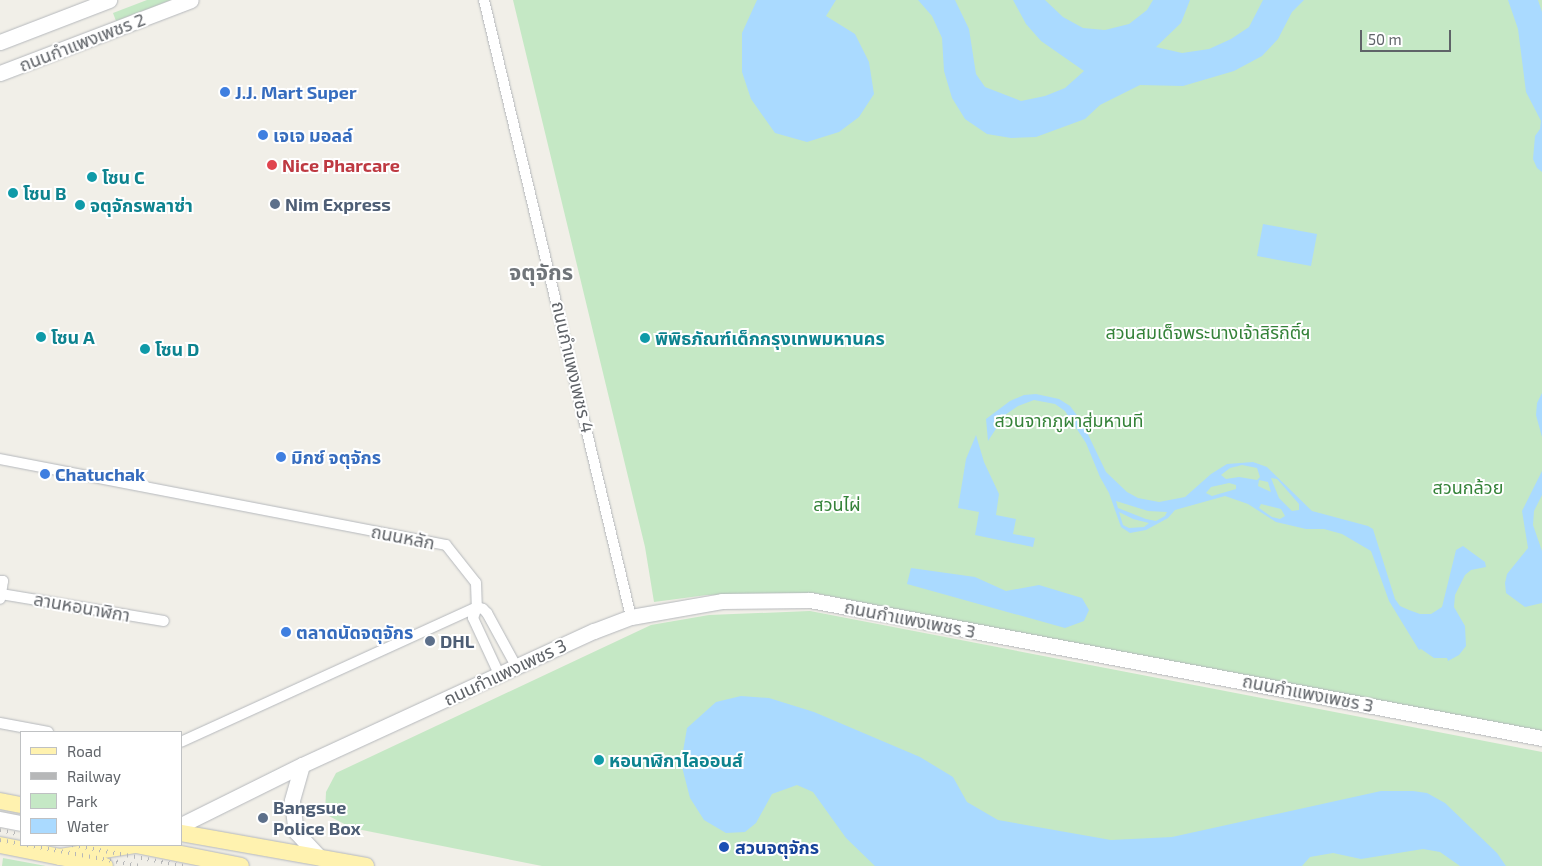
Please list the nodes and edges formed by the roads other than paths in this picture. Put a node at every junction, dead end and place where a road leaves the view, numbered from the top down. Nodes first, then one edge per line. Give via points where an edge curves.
1 (109, 0) edge
2 (192, 0) edge
3 (484, 0) edge
4 (0, 42) edge
5 (0, 73) edge
6 (0, 459) edge
7 (0, 580) edge
8 (0, 597) edge
9 (477, 607) junction
10 (631, 617) junction
11 (164, 621) dead end
12 (516, 666) junction
13 (499, 674) junction
14 (0, 723) edge
15 (43, 731) edge
16 (1542, 738) edge
17 (182, 742) edge
18 (302, 766) junction
19 (0, 801) edge
20 (20, 805) edge
21 (0, 819) edge
22 (20, 823) edge
23 (182, 825) edge
24 (182, 833) edge
25 (0, 845) edge
26 (128, 846) edge
27 (139, 846) edge
28 (60, 857) junction
29 (320, 858) junction
30 (105, 866) edge
31 (241, 866) edge
32 (366, 866) edge

1 - 4 street, ถนนกำแพงเพชร 2
2 - 5 street, ถนนกำแพงเพชร 2
3 - 10 street, ถนนกำแพงเพชร 4
6 - 9 street, ถนนหลัก via 446,545 476,583
7 - 8 street, ลานหอนาฬิกา via 3,581
8 - 11 street, ลานหอนาฬิกา
9 - 12 street via 487,613
9 - 13 street, ถนนหลัก via 473,618
9 - 17 street
10 - 12 street, ถนนกำแพงเพชร 3
10 - 16 street, ถนนกำแพงเพชร 3 via 722,601 810,600
12 - 13 street, ถนนกำแพงเพชร 3
13 - 18 street, ถนนกำแพงเพชร 3
14 - 15 street
18 - 23 street, ถนนกำแพงเพชร 3
18 - 29 street via 292,801 296,832
19 - 20 main road
21 - 22 street
24 - 29 main road
25 - 28 main road
26 - 28 main road
27 - 31 main road
28 - 30 main road
29 - 32 main road

